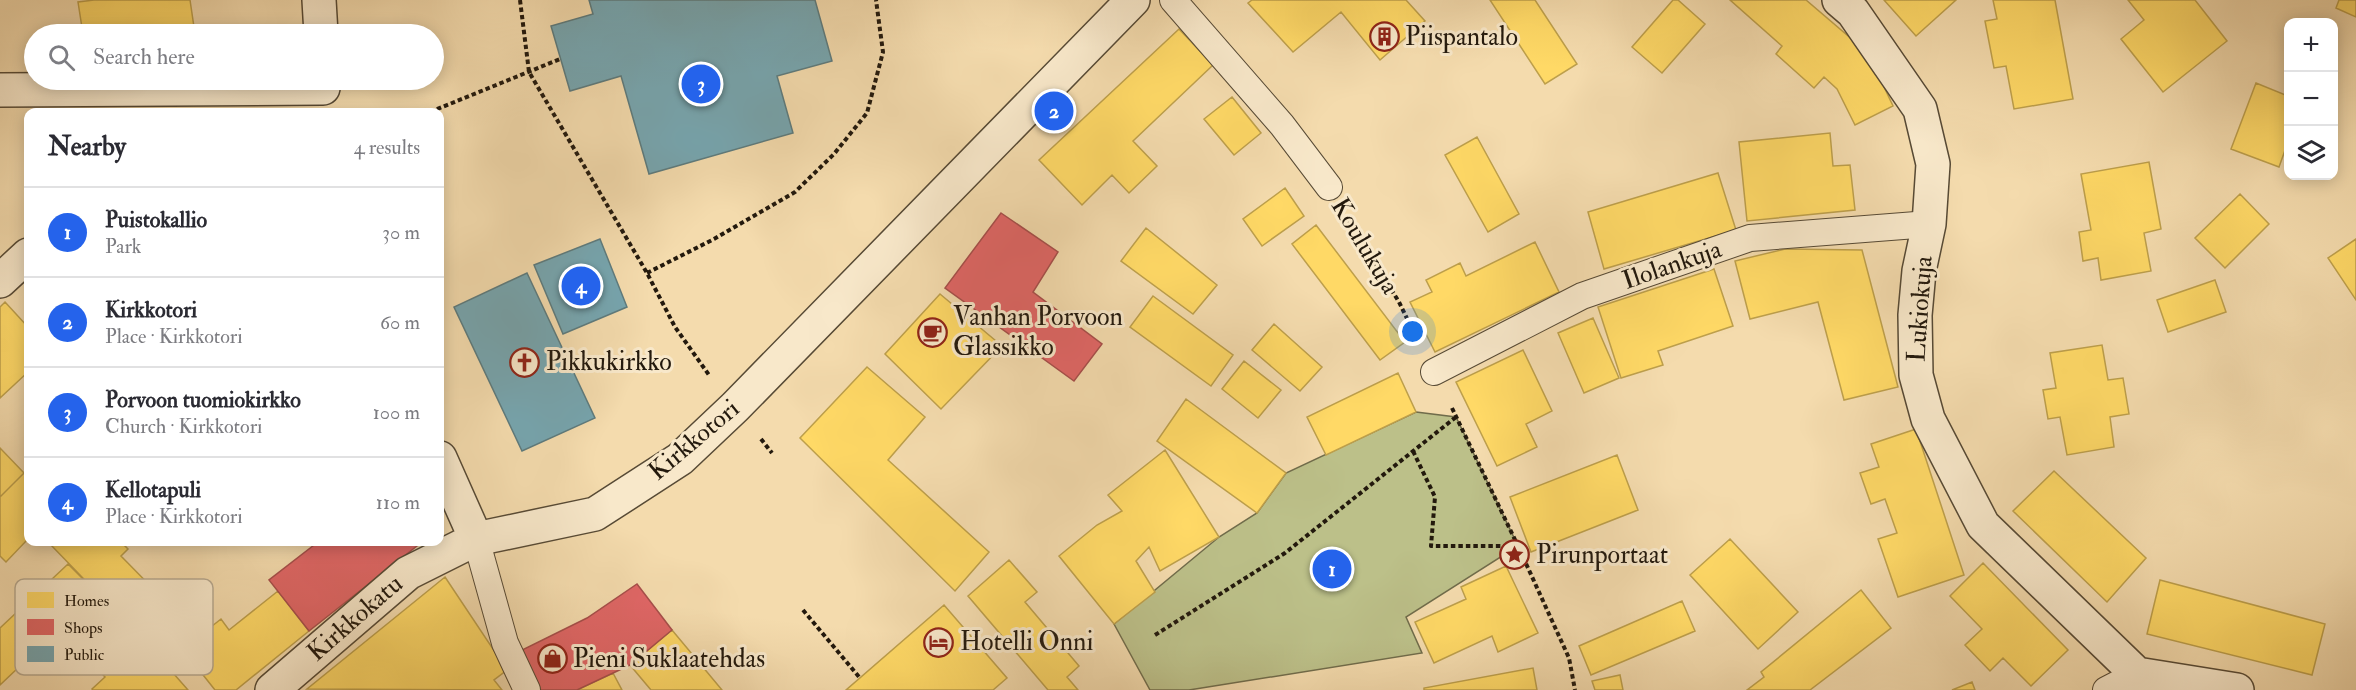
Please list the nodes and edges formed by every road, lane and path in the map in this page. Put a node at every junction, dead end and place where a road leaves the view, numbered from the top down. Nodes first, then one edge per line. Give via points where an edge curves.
1 (319, 0) edge
2 (520, 0) edge
3 (876, 0) edge
4 (1132, 0) edge
5 (1173, 0) edge
6 (1839, 0) edge
7 (320, 24) edge
8 (560, 59) dead end
9 (529, 72) junction
10 (0, 90) edge
11 (24, 90) edge
12 (215, 90) edge
13 (243, 90) edge
14 (325, 93) edge
15 (194, 108) edge
16 (440, 108) edge
17 (1329, 187) joint
18 (1929, 224) junction
19 (24, 259) edge
20 (647, 273) junction
21 (0, 280) edge
22 (1434, 372) junction
23 (735, 407) junction
24 (1456, 417) junction
25 (1413, 451) junction
26 (772, 453) dead end
27 (444, 467) edge
28 (476, 539) junction
29 (1518, 546) junction
30 (803, 610) dead end
31 (1155, 634) dead end
32 (2137, 674) junction
33 (860, 678) dead end
34 (272, 690) edge
35 (527, 690) edge
36 (1575, 690) edge
37 (2106, 690) edge
38 (2237, 690) edge

1 - 7 street
2 - 9 path
3 - 20 path via 884,52 867,113 834,154 795,192
4 - 23 street, Kirkkotori
5 - 17 lane, Koulukuja via 1282,125
6 - 18 street, Lukiokuja via 1852,12 1920,109 1933,164
8 - 9 path
9 - 16 path
9 - 20 path
10 - 11 street
12 - 15 street
13 - 14 street
17 - 22 path, Koulukuja via 1399,302
18 - 22 lane, Ilolankuja via 1750,238 1582,296
18 - 32 street, Lukiokuja via 1915,315 1916,375 1928,419 1983,525
19 - 21 street
20 - 23 path via 675,327
22 - 24 path, Koulukuja
23 - 26 path
23 - 28 street, Kirkkotori via 680,459 595,514
24 - 25 path
24 - 29 path, Koulukuja
25 - 29 path via 1435,497 1431,546
25 - 31 path via 1285,553
27 - 28 street
28 - 34 street, Kirkkokatu via 408,573
28 - 35 lane via 505,643
29 - 36 path, Koulukuja via 1569,658
30 - 33 path
32 - 37 lane
32 - 38 street

